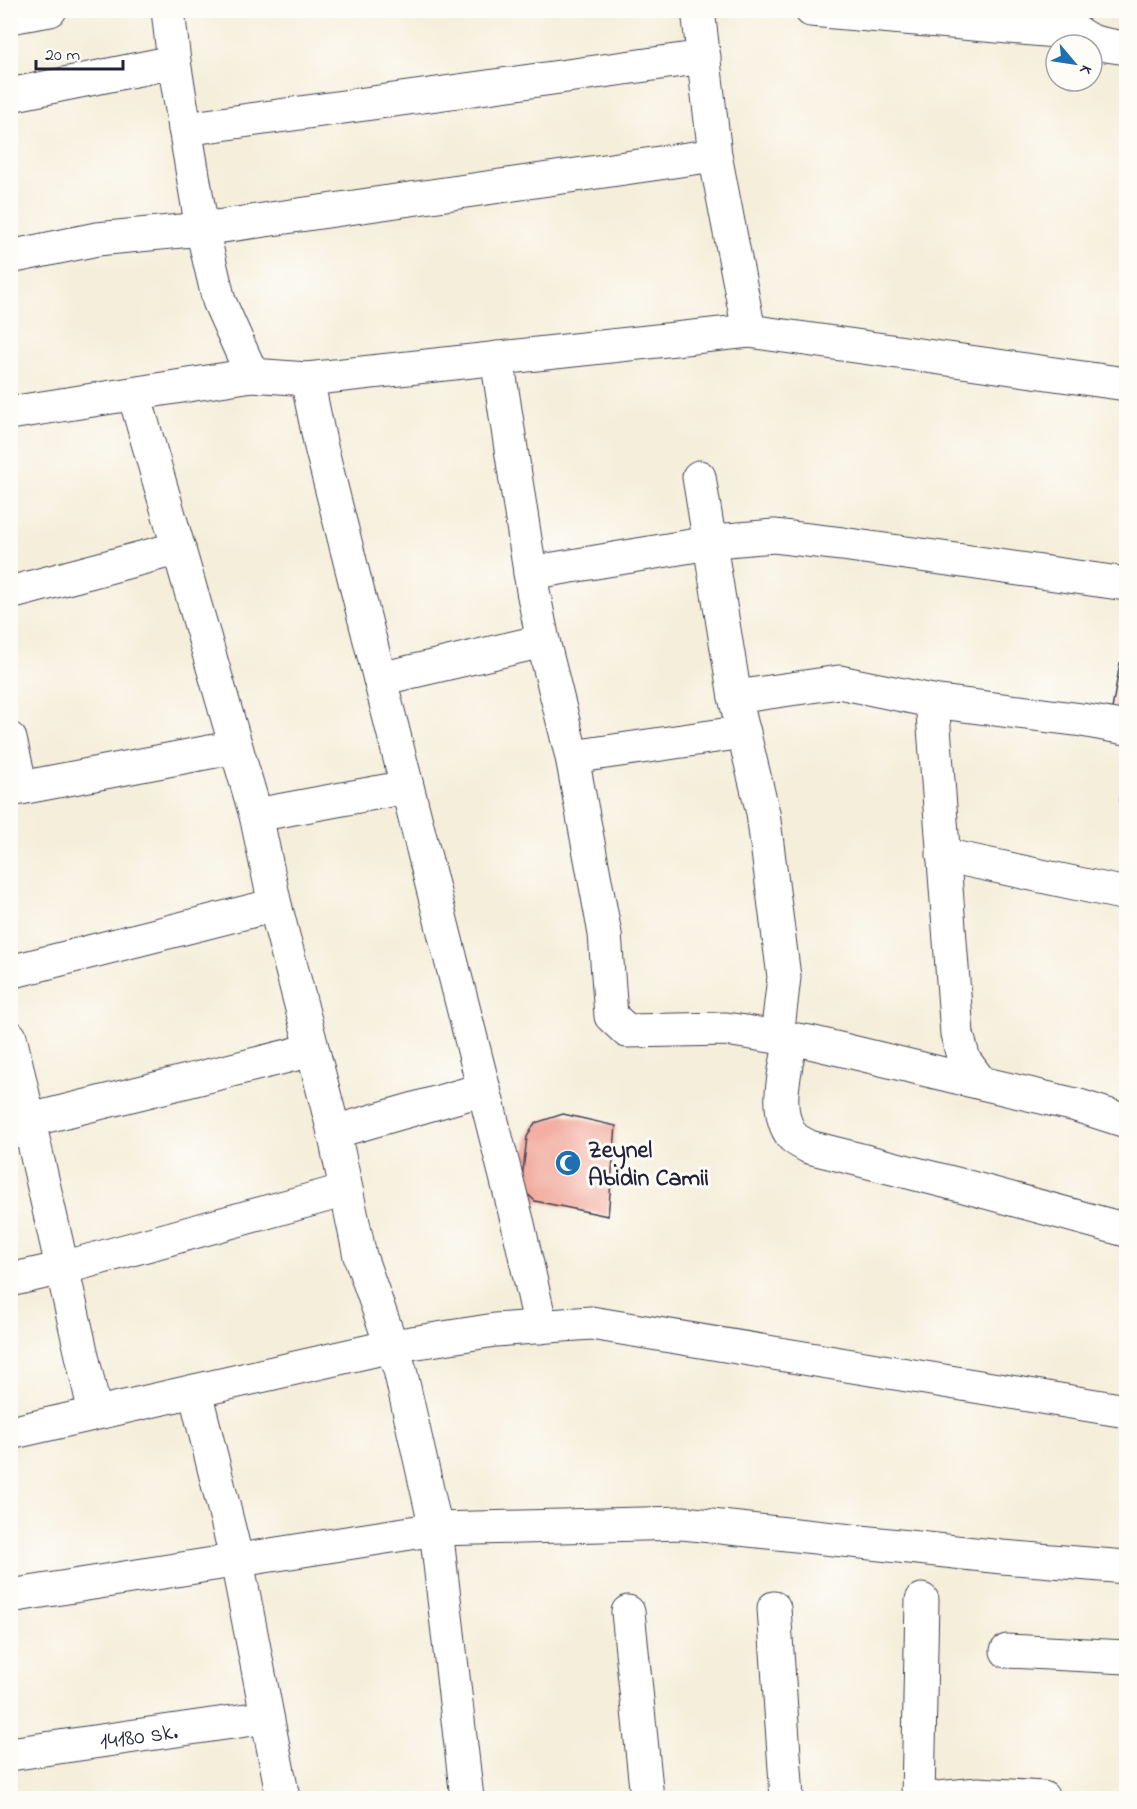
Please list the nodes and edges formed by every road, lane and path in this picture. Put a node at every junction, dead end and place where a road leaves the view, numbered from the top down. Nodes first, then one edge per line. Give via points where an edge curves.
1 (50, 10) edge
2 (168, 10) edge
3 (698, 10) edge
4 (811, 10) edge
5 (10, 17) edge
6 (1078, 22) edge
7 (1126, 48) edge
8 (704, 57) junction
9 (174, 62) junction
10 (10, 95) edge
11 (185, 129) junction
12 (715, 155) junction
13 (202, 228) junction
14 (10, 257) edge
15 (749, 331) junction
16 (497, 358) junction
17 (252, 375) junction
18 (307, 379) junction
19 (1126, 384) edge
20 (134, 394) junction
21 (10, 413) edge
22 (699, 477) dead end
23 (710, 543) junction
24 (178, 548) junction
25 (530, 573) junction
26 (1126, 584) edge
27 (10, 593) edge
28 (543, 641) junction
29 (380, 679) junction
30 (735, 697) junction
31 (932, 701) junction
32 (1126, 728) edge
33 (744, 732) junction
34 (10, 739) edge
35 (236, 747) junction
36 (572, 757) junction
37 (407, 787) junction
38 (16, 788) edge
39 (256, 815) junction
40 (943, 855) junction
41 (1126, 894) edge
42 (275, 905) junction
43 (10, 972) edge
44 (10, 1037) edge
45 (784, 1038) junction
46 (312, 1050) junction
47 (981, 1083) junction
48 (484, 1089) junction
49 (1126, 1121) edge
50 (20, 1123) edge
51 (334, 1132) junction
52 (346, 1190) junction
53 (1126, 1230) edge
54 (63, 1268) junction
55 (10, 1280) edge
56 (541, 1327) junction
57 (392, 1346) junction
58 (195, 1391) junction
59 (1126, 1411) edge
60 (95, 1413) junction
61 (10, 1433) edge
62 (436, 1529) junction
63 (237, 1561) junction
64 (1126, 1568) edge
65 (10, 1596) edge
66 (921, 1600) dead end
67 (774, 1608) dead end
68 (628, 1612) dead end
69 (1007, 1651) dead end
70 (1126, 1657) edge
71 (267, 1717) junction
72 (10, 1754) edge
73 (978, 1796) edge
74 (283, 1798) edge
75 (467, 1798) edge
76 (647, 1798) edge
77 (787, 1798) edge
78 (918, 1798) edge
79 (939, 1798) edge
80 (1043, 1798) edge

1 - 5 street
2 - 9 street
3 - 8 street
4 - 6 street
6 - 7 street via 1085,39
8 - 11 street
8 - 12 street
9 - 10 street
9 - 11 street
11 - 13 street
12 - 13 street
12 - 15 street
13 - 14 street via 97,239
13 - 17 street via 219,301
15 - 16 street
15 - 19 street
16 - 18 street
16 - 25 street
17 - 18 street
17 - 20 street
18 - 29 street
20 - 21 street
20 - 24 street
22 - 23 street
23 - 25 street
23 - 26 street via 774,536
23 - 30 street
24 - 27 street
24 - 35 street
25 - 28 street
28 - 29 street
28 - 36 street
29 - 37 street
30 - 31 street via 839,682
30 - 33 street
31 - 32 street
31 - 40 street
33 - 36 street
33 - 45 street via 763,813 784,977
34 - 38 street
35 - 38 street
35 - 39 street
36 - 45 street via 604,934 611,1016 627,1031 726,1029
37 - 39 street
37 - 48 street
39 - 42 street
40 - 41 street
40 - 47 street via 957,1034 964,1060
42 - 43 street
42 - 46 street
44 - 50 street
45 - 47 street
45 - 53 street via 782,1098 785,1123 794,1139 809,1147
46 - 50 street
46 - 51 street
47 - 49 street via 1077,1105
48 - 51 street
48 - 56 street
50 - 54 street
51 - 52 street
52 - 54 street
52 - 57 street via 360,1256
54 - 55 street
54 - 60 street
56 - 57 street
56 - 59 street via 591,1323
57 - 58 street
57 - 62 street
58 - 60 street
58 - 63 street
60 - 61 street
62 - 63 street
62 - 64 street via 683,1523
62 - 75 street
63 - 65 street
63 - 71 street
66 - 78 street
67 - 77 street
68 - 76 street
69 - 70 street
71 - 72 street, 14180 sk.
71 - 74 street
73 - 79 street
73 - 80 street

